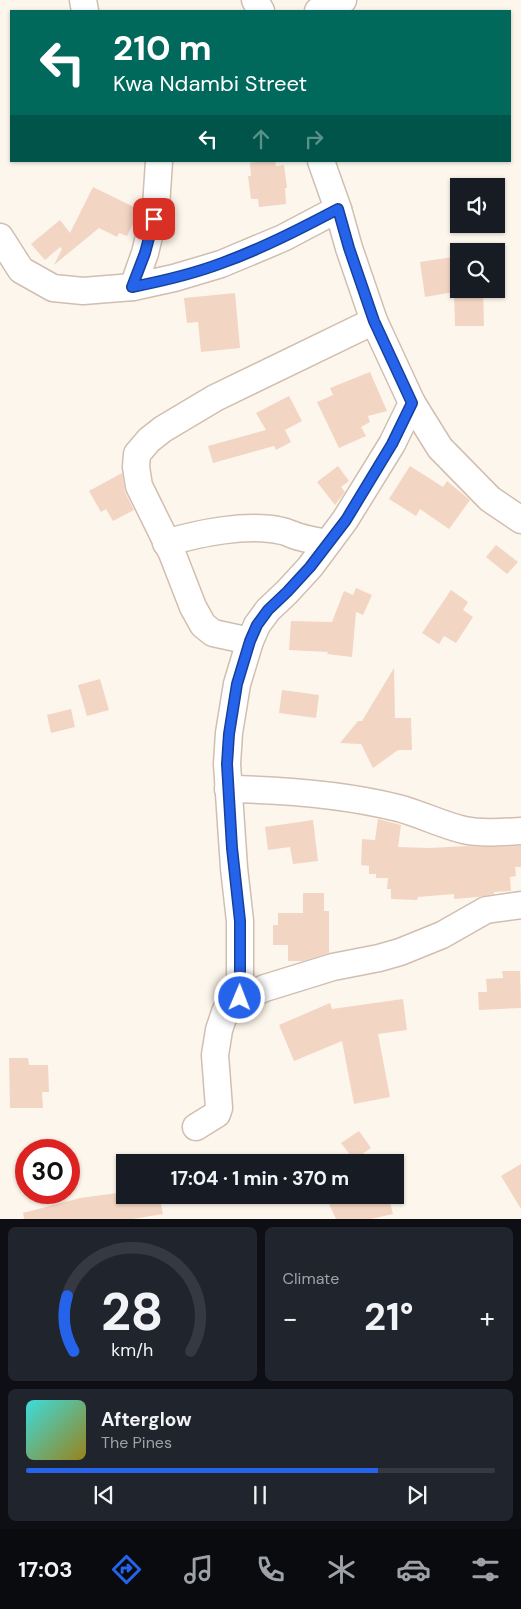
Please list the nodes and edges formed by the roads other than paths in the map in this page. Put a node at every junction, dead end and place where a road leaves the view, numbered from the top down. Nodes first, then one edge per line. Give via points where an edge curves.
1 (343, 0) edge
2 (322, 10) edge
3 (159, 162) edge
4 (321, 162) edge
5 (338, 209) junction
6 (0, 237) edge
7 (132, 287) junction
8 (374, 321) junction
9 (412, 403) junction
10 (521, 520) edge
11 (166, 543) junction
12 (327, 543) junction
13 (250, 641) junction
14 (228, 789) junction
15 (521, 831) edge
16 (521, 905) edge
17 (240, 998) junction
18 (196, 1127) dead end

1 - 2 street
3 - 7 street via 156,207 145,253
4 - 5 street
5 - 7 street via 283,238 221,264
5 - 8 street
6 - 7 street via 21,270 53,288 83,291
8 - 9 street
8 - 11 street via 215,398 149,440 137,454 139,486
9 - 10 street via 440,448 490,499
9 - 12 street via 392,444 346,520
11 - 12 street via 198,534 266,529
11 - 13 street via 203,625 213,633
12 - 13 street via 310,567 268,610
13 - 14 street via 237,684 229,734
14 - 15 street via 335,795 399,808 464,830
14 - 17 street via 240,921
16 - 17 street via 486,910 442,935 400,952 333,967
17 - 18 street via 230,1003 219,1030 215,1055 219,1092 217,1114

